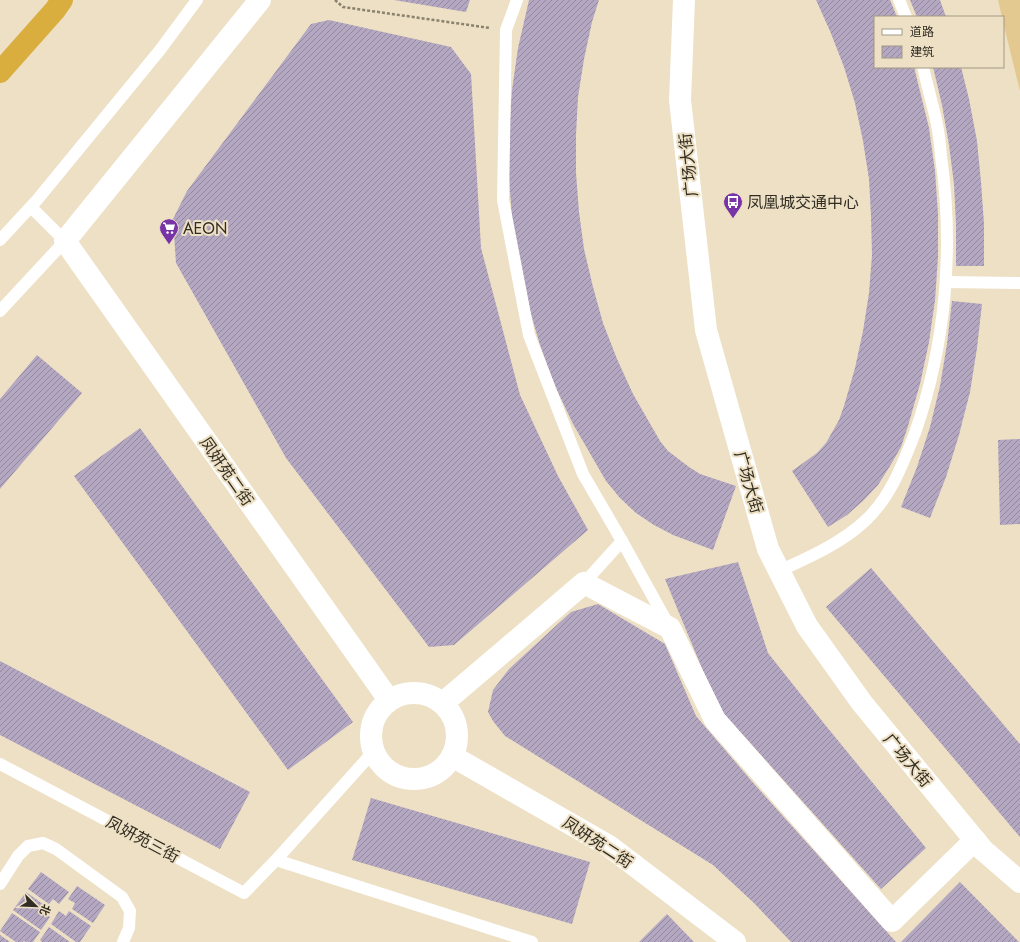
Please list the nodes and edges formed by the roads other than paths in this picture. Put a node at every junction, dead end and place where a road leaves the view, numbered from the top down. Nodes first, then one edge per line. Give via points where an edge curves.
1 (197, 0) edge
2 (260, 0) edge
3 (517, 0) edge
4 (684, 0) edge
5 (900, 0) edge
6 (61, 3) edge
7 (906, 16) edge
8 (923, 68) edge
9 (0, 72) edge
10 (31, 207) junction
11 (0, 240) edge
12 (65, 241) junction
13 (946, 282) junction
14 (1020, 283) edge
15 (0, 311) edge
16 (622, 541) junction
17 (779, 572) junction
18 (584, 583) junction
19 (670, 628) junction
20 (389, 700) junction
21 (443, 703) junction
22 (374, 751) junction
23 (452, 756) junction
24 (0, 764) edge
25 (974, 840) junction
26 (276, 860) junction
27 (1020, 882) edge
28 (0, 884) edge
29 (123, 942) edge
30 (532, 942) edge
31 (735, 942) edge

1 - 10 lane via 160,50
2 - 12 street
3 - 16 lane via 506,30 503,200 529,336 583,474
4 - 17 street, 广场大街 via 680,100 706,330 768,549
5 - 7 lane
6 - 9 highway
8 - 13 lane via 936,120 946,190
10 - 11 lane
10 - 12 lane
12 - 15 lane
12 - 20 street, 凤妍苑二街
13 - 14 lane
13 - 17 lane via 930,381 906,458 889,492 866,521 836,544
16 - 18 lane
16 - 19 lane
17 - 25 street, 广场大街 via 807,626 862,703
18 - 19 street
18 - 21 street
19 - 25 street via 715,720 892,921
20 - 21 street via 402,694 417,693
20 - 22 street via 379,710 373,723 371,737
21 - 23 street via 451,714 456,728
22 - 23 street via 381,763 391,772 404,778 418,779 432,775 444,767
22 - 26 lane, 凤妍苑三街
23 - 31 street, 凤妍苑二街 via 610,846
24 - 26 lane, 凤妍苑三街 via 244,893
25 - 27 street, 广场大街
26 - 30 lane
28 - 29 lane via 18,856 28,846 43,843 56,849 122,897 130,911 130,928

